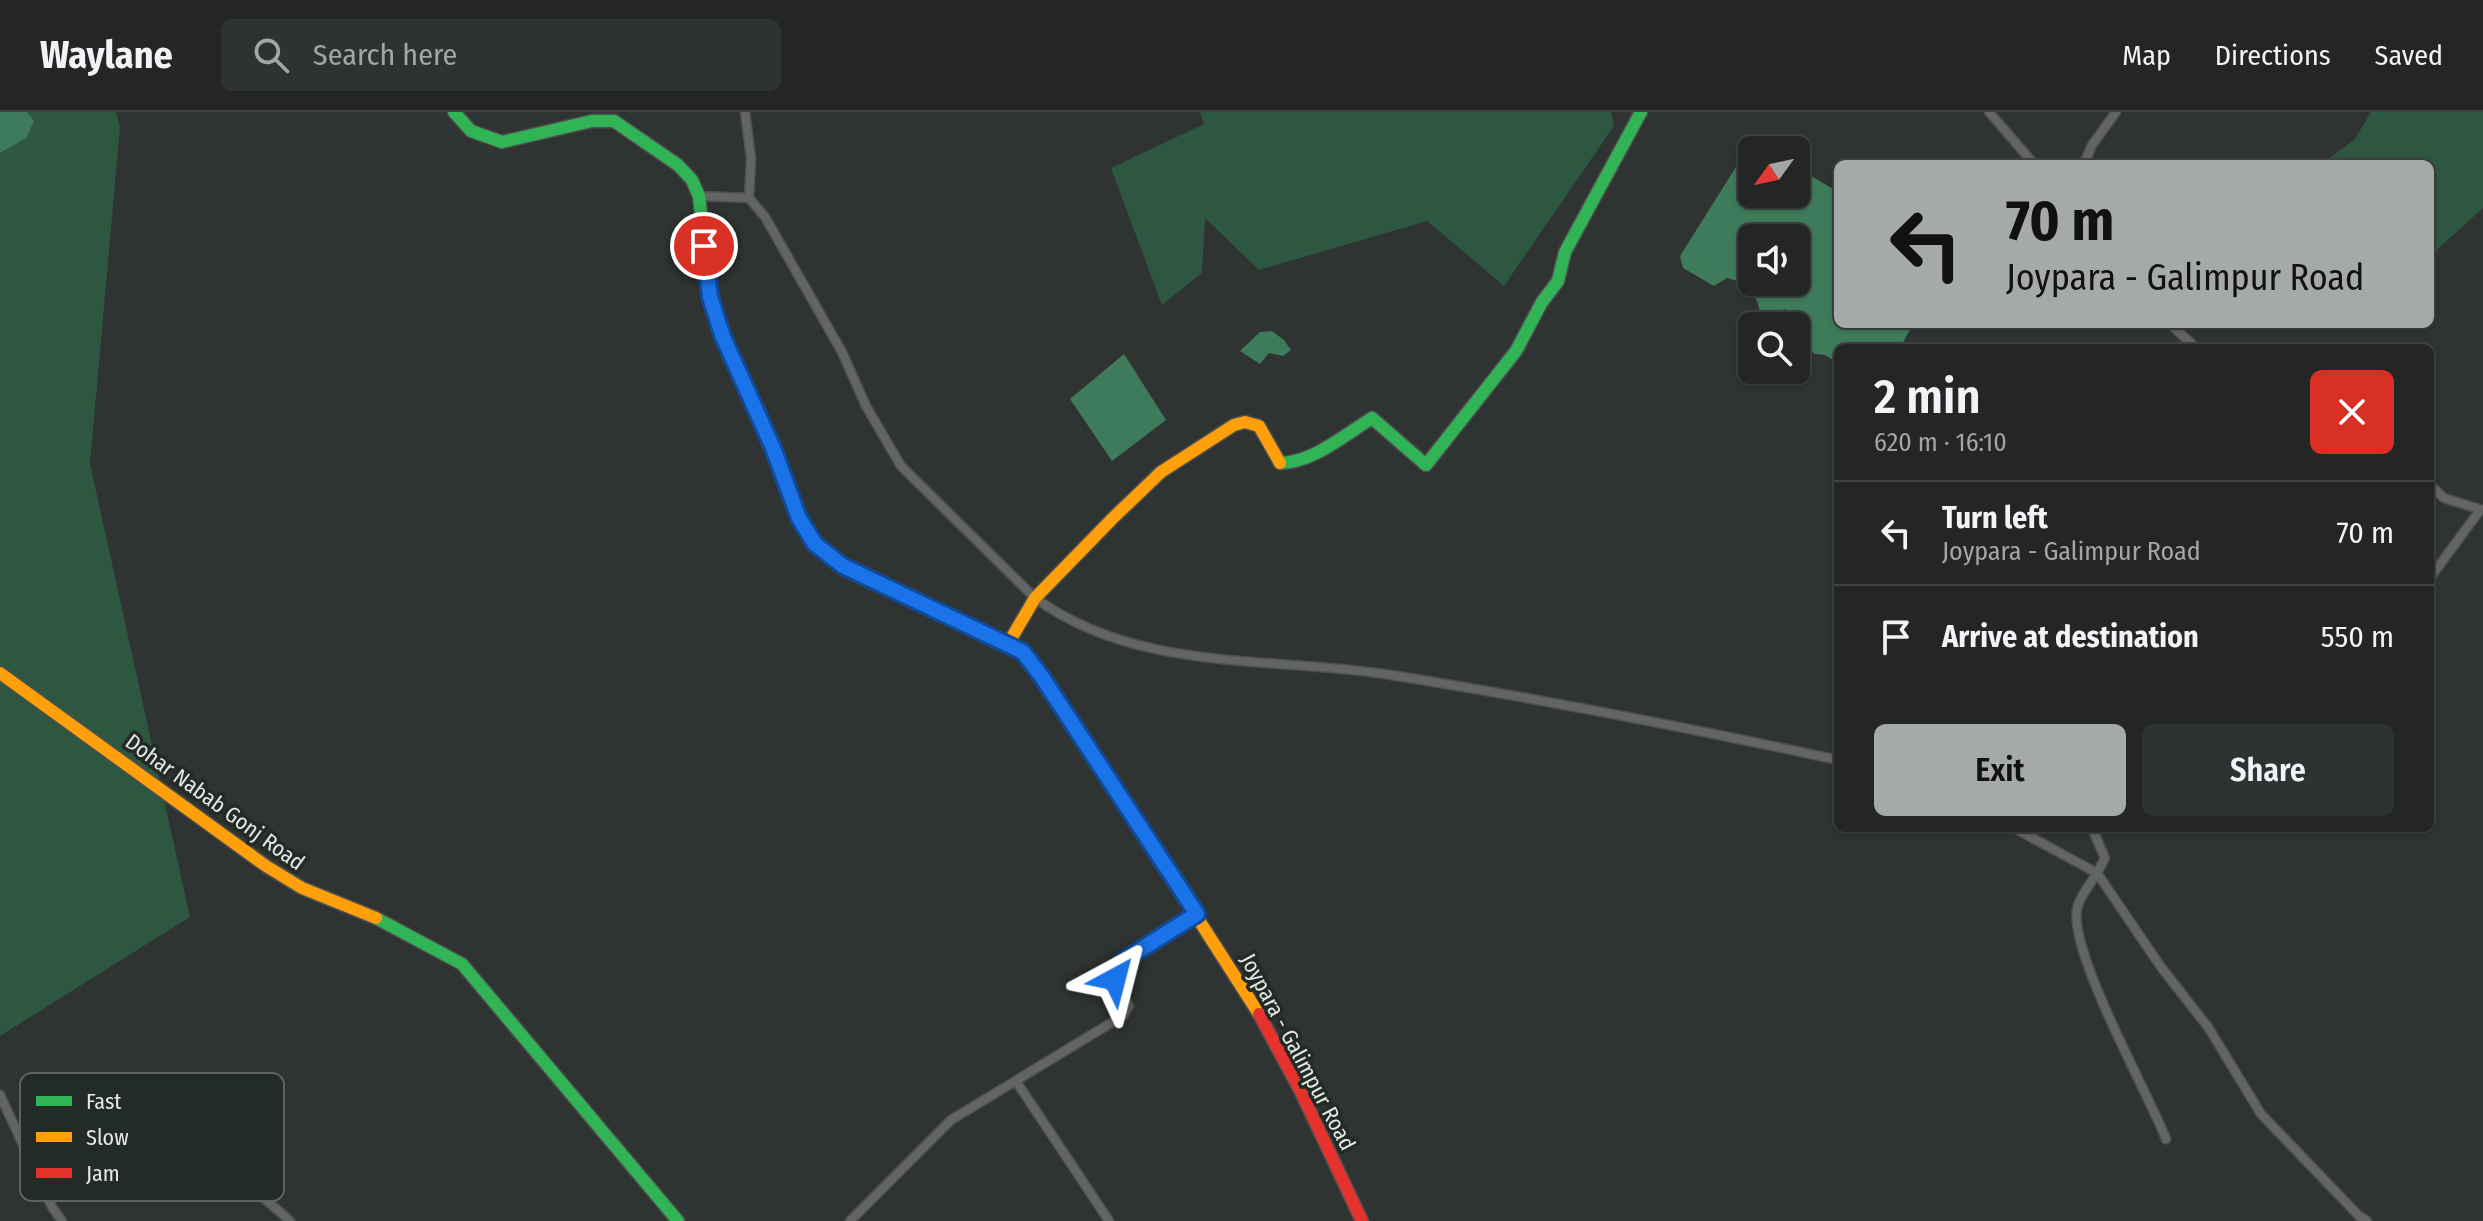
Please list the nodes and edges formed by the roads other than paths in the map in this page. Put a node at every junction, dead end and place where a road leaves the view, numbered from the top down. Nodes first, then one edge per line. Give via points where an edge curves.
1 (454, 112) edge
2 (745, 112) edge
3 (1641, 112) edge
4 (1989, 112) edge
5 (2116, 112) edge
6 (613, 116) edge
7 (2031, 160) edge
8 (2086, 160) edge
9 (699, 196) junction
10 (749, 198) junction
11 (2174, 328) edge
12 (2192, 344) edge
13 (2434, 489) edge
14 (2482, 510) edge
15 (2434, 573) edge
16 (1035, 598) junction
17 (1008, 644) junction
18 (0, 673) edge
19 (1834, 759) edge
20 (2021, 832) edge
21 (2094, 832) edge
22 (2097, 873) junction
23 (1197, 914) junction
24 (1016, 1081) junction
25 (0, 1095) edge
26 (20, 1138) edge
27 (2166, 1139) dead end
28 (49, 1201) edge
29 (267, 1201) edge
30 (62, 1221) edge
31 (290, 1221) edge
32 (678, 1221) edge
33 (850, 1221) edge
34 (1109, 1221) edge
35 (1362, 1221) edge
36 (2367, 1221) edge

1 - 6 street, Joypara - Galimpur Road via 471,131 502,142
2 - 10 street
3 - 16 street via 1565,252 1558,281 1516,351 1426,465 1372,418 1304,457 1278,463 1264,431 1246,420 1161,472
4 - 7 street
5 - 8 street
6 - 9 street, Joypara - Galimpur Road via 678,165
9 - 10 street
9 - 17 street, Joypara - Galimpur Road via 710,297 723,337 799,518 815,544 843,566
10 - 16 street via 835,339 901,466
11 - 12 street
13 - 14 street via 2444,498
14 - 15 street
16 - 17 street
16 - 19 street via 1129,644 1193,657 1347,668 1530,697
17 - 23 street, Joypara - Galimpur Road via 1023,652 1042,677
18 - 32 street, Dohar Nabab Gonj Road via 266,866 462,964
20 - 22 street
21 - 22 street via 2105,858
22 - 27 street via 2078,905 2084,956
22 - 36 street via 2208,1027 2261,1114
23 - 24 street via 1115,969 1129,1006 1124,1015
23 - 35 street, Joypara - Galimpur Road via 1281,1054
24 - 33 street via 951,1120
24 - 34 street
25 - 26 street
28 - 30 street
29 - 31 street

